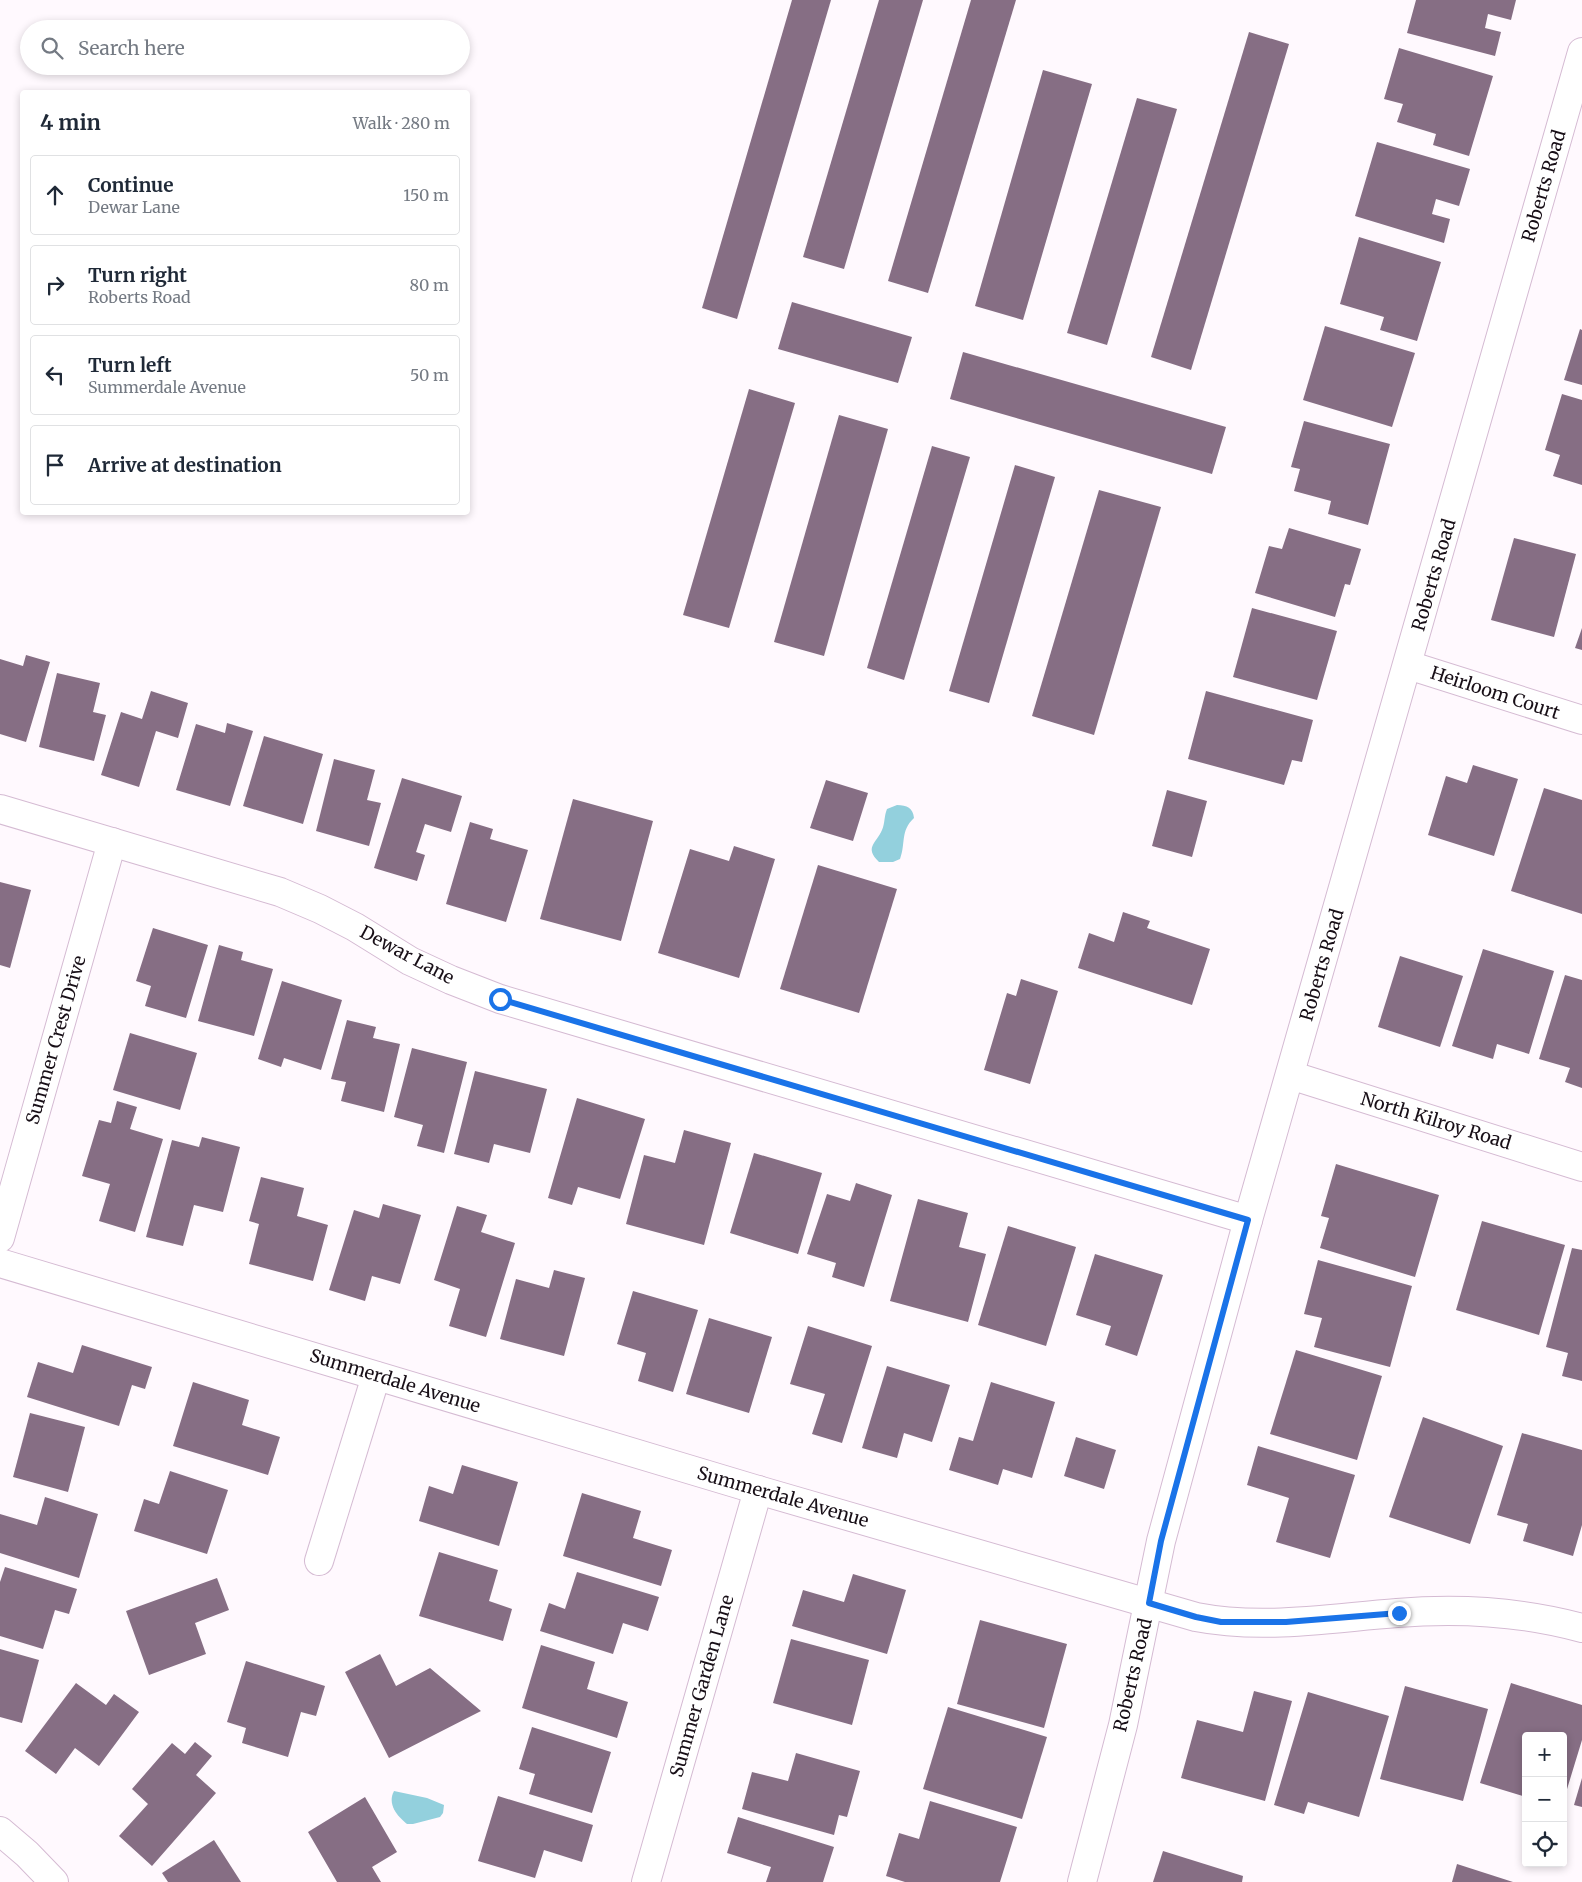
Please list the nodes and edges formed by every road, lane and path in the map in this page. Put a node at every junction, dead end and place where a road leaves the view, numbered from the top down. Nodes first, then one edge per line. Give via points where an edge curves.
1 (1582, 52) edge
2 (1408, 665) junction
3 (1582, 720) edge
4 (0, 809) edge
5 (112, 842) junction
6 (1290, 1075) junction
7 (1582, 1167) edge
8 (1248, 1220) junction
9 (0, 1238) edge
10 (0, 1263) edge
11 (376, 1376) junction
12 (758, 1490) junction
13 (319, 1561) dead end
14 (1149, 1603) junction
15 (1582, 1628) edge
16 (0, 1831) edge
17 (54, 1882) edge
18 (646, 1882) edge
19 (1082, 1882) edge

1 - 2 street, Roberts Road
2 - 3 street, Heirloom Court
2 - 6 street, Roberts Road
4 - 5 street, Dewar Lane
5 - 8 street, Dewar Lane via 280,892 346,922 410,961 500,999
5 - 9 street, Summer Crest Drive
6 - 7 street, North Kilroy Road
6 - 8 street, Roberts Road
8 - 14 street, Roberts Road via 1161,1541
10 - 11 street, Summerdale Avenue
11 - 12 street, Summerdale Avenue
11 - 13 street
12 - 14 street, Summerdale Avenue
12 - 18 street, Summer Garden Lane
14 - 15 street, Summerdale Avenue via 1221,1622 1286,1622 1448,1611 1504,1614
14 - 19 street, Roberts Road via 1123,1725
16 - 17 street

